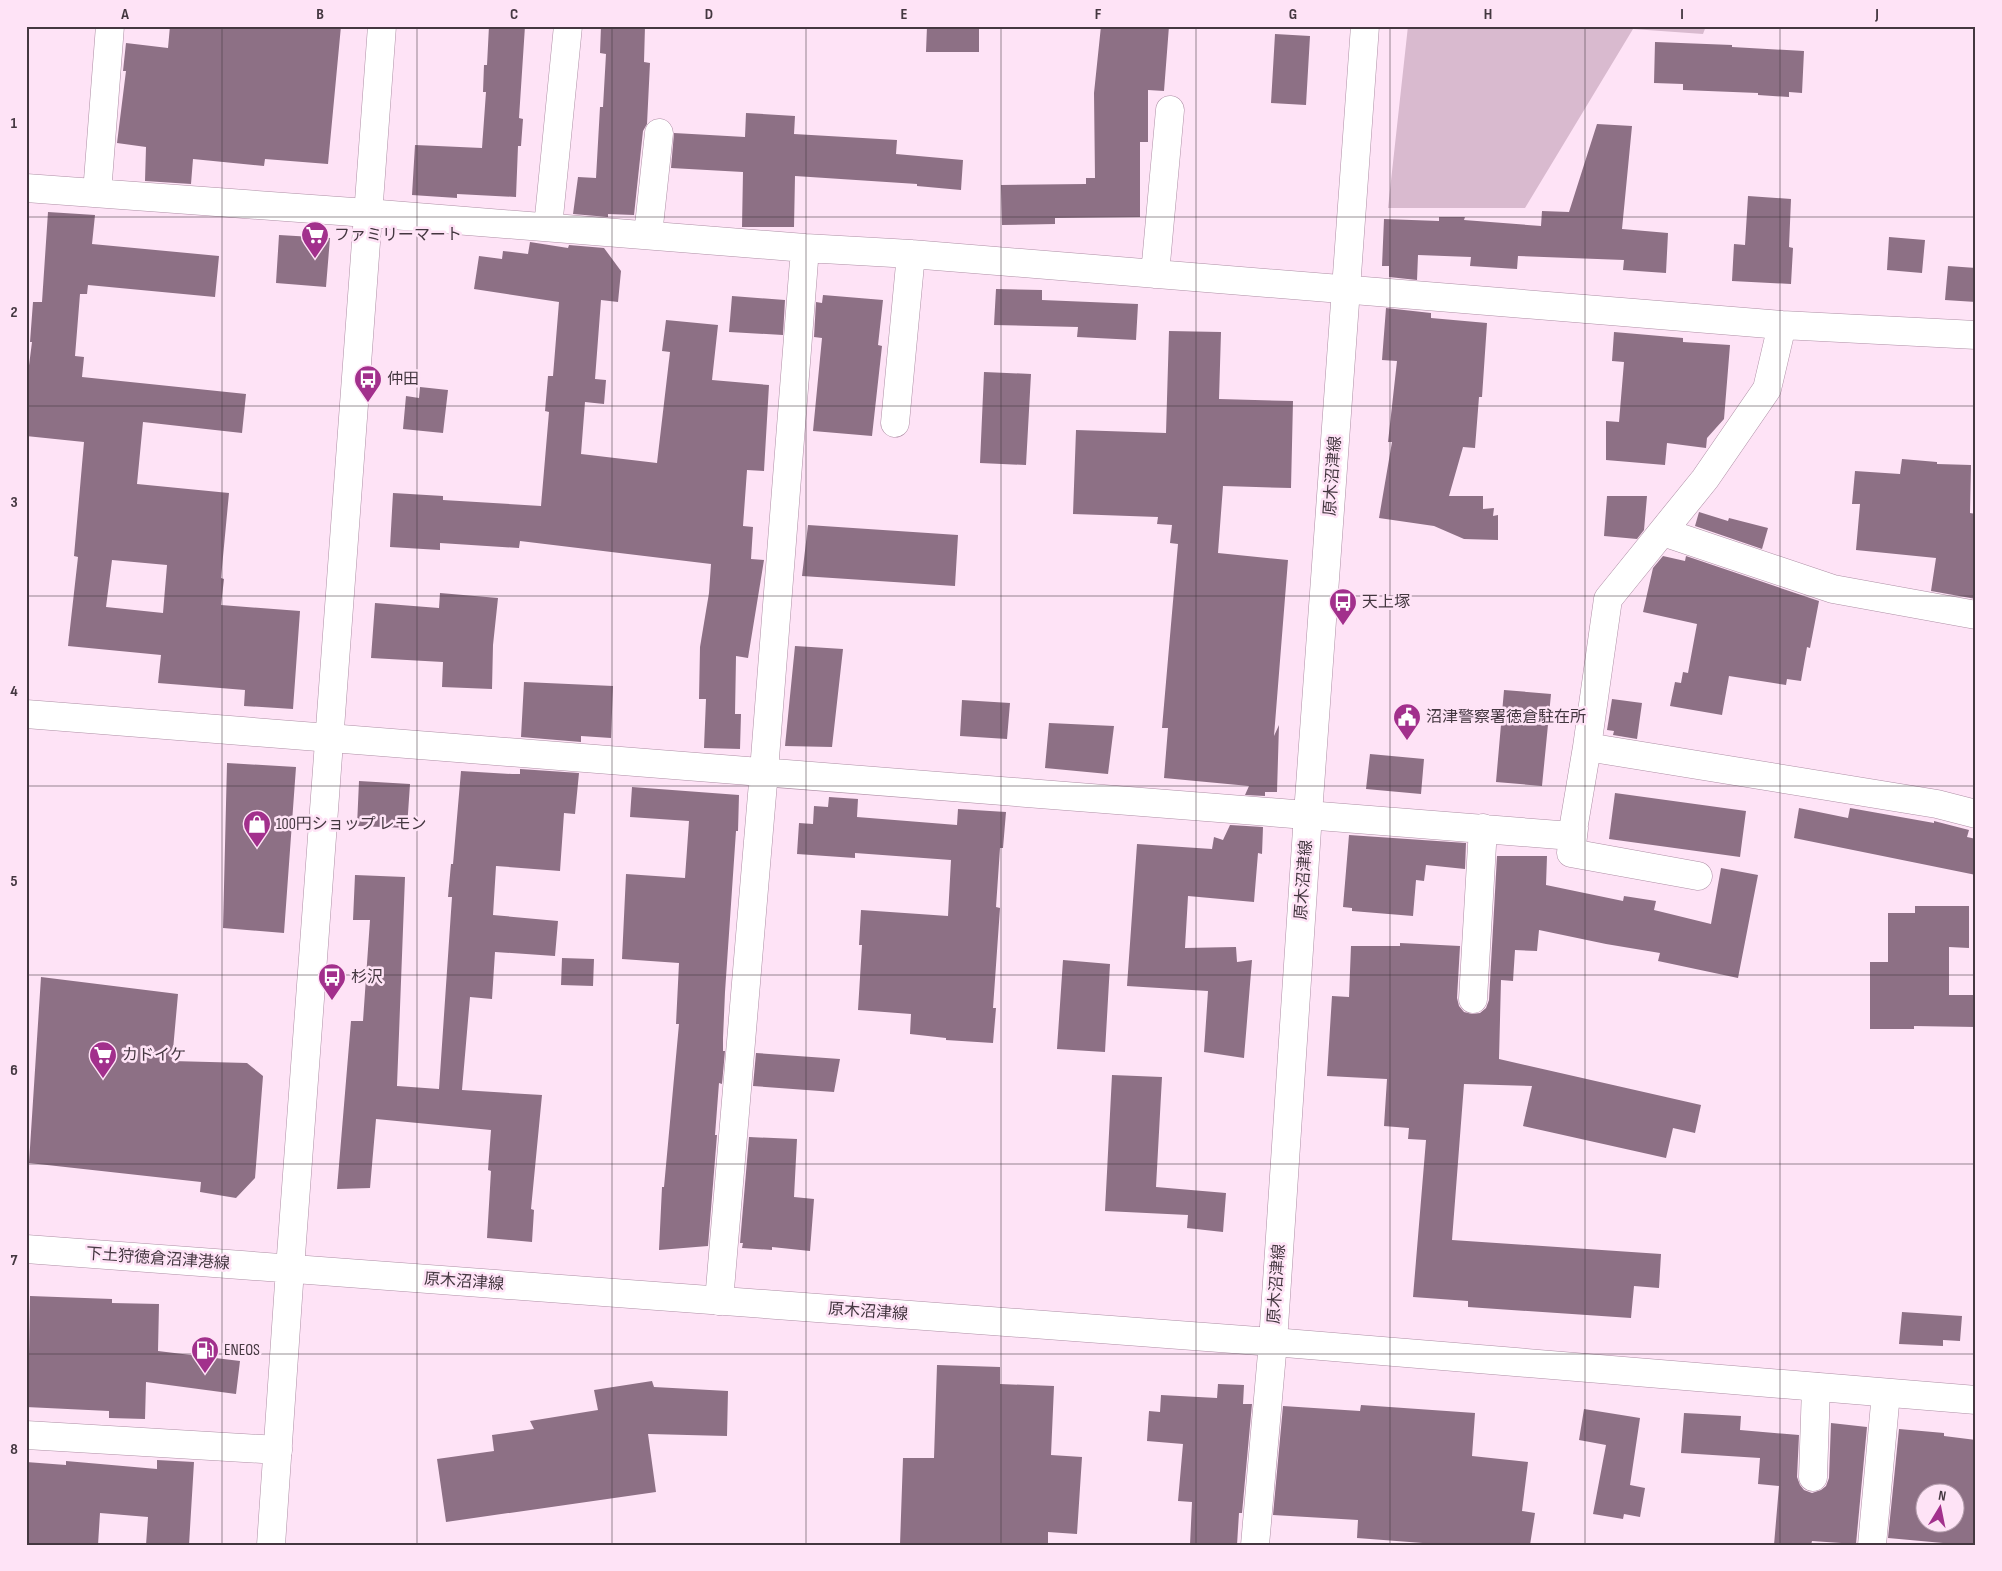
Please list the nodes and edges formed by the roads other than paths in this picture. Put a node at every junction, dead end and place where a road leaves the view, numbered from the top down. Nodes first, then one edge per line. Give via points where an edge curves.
1 (110, 26) edge
2 (382, 26) edge
3 (568, 26) edge
4 (1365, 26) edge
5 (1170, 110) dead end
6 (659, 133) dead end
7 (26, 188) edge
8 (97, 193) junction
9 (368, 212) junction
10 (548, 227) junction
11 (648, 235) junction
12 (805, 248) junction
13 (911, 254) junction
14 (1155, 274) junction
15 (1347, 289) junction
16 (1782, 325) junction
17 (1976, 335) edge
18 (895, 423) dead end
19 (1663, 532) junction
20 (1976, 615) edge
21 (26, 714) edge
22 (330, 737) junction
23 (1587, 748) junction
24 (764, 772) junction
25 (1308, 814) junction
26 (1976, 814) edge
27 (1483, 828) junction
28 (1574, 828) junction
29 (1698, 876) dead end
30 (1473, 999) dead end
31 (26, 1249) edge
32 (290, 1269) junction
33 (719, 1301) junction
34 (1273, 1342) junction
35 (1816, 1387) junction
36 (1886, 1393) junction
37 (1976, 1400) edge
38 (26, 1435) edge
39 (278, 1450) junction
40 (1813, 1476) dead end
41 (271, 1545) edge
42 (1255, 1545) edge
43 (1872, 1545) edge

1 - 8 street
2 - 9 street
3 - 10 street
4 - 15 street, 原木沼津線
5 - 14 street
6 - 11 street
7 - 8 street
8 - 9 street
9 - 10 street
9 - 22 street
10 - 11 street
11 - 12 street
12 - 13 street
12 - 24 street
13 - 14 street
13 - 18 street
14 - 15 street
15 - 16 street
15 - 25 street, 原木沼津線
16 - 17 street
16 - 19 street via 1767,389 1705,479
19 - 20 street via 1833,589
19 - 23 street via 1608,599
21 - 22 street
22 - 24 street
22 - 32 street
23 - 26 street via 1937,804
23 - 28 street
24 - 25 street
24 - 33 street
25 - 27 street
25 - 34 street, 原木沼津線
27 - 28 street via 1572,836
27 - 30 street
28 - 29 street via 1571,853
31 - 32 street, 下土狩徳倉沼津港線
32 - 33 street, 原木沼津線
32 - 39 street
33 - 34 street, 原木沼津線
34 - 35 street
34 - 42 street
35 - 36 street
35 - 40 street
36 - 37 street
36 - 43 street
38 - 39 street
39 - 41 street

